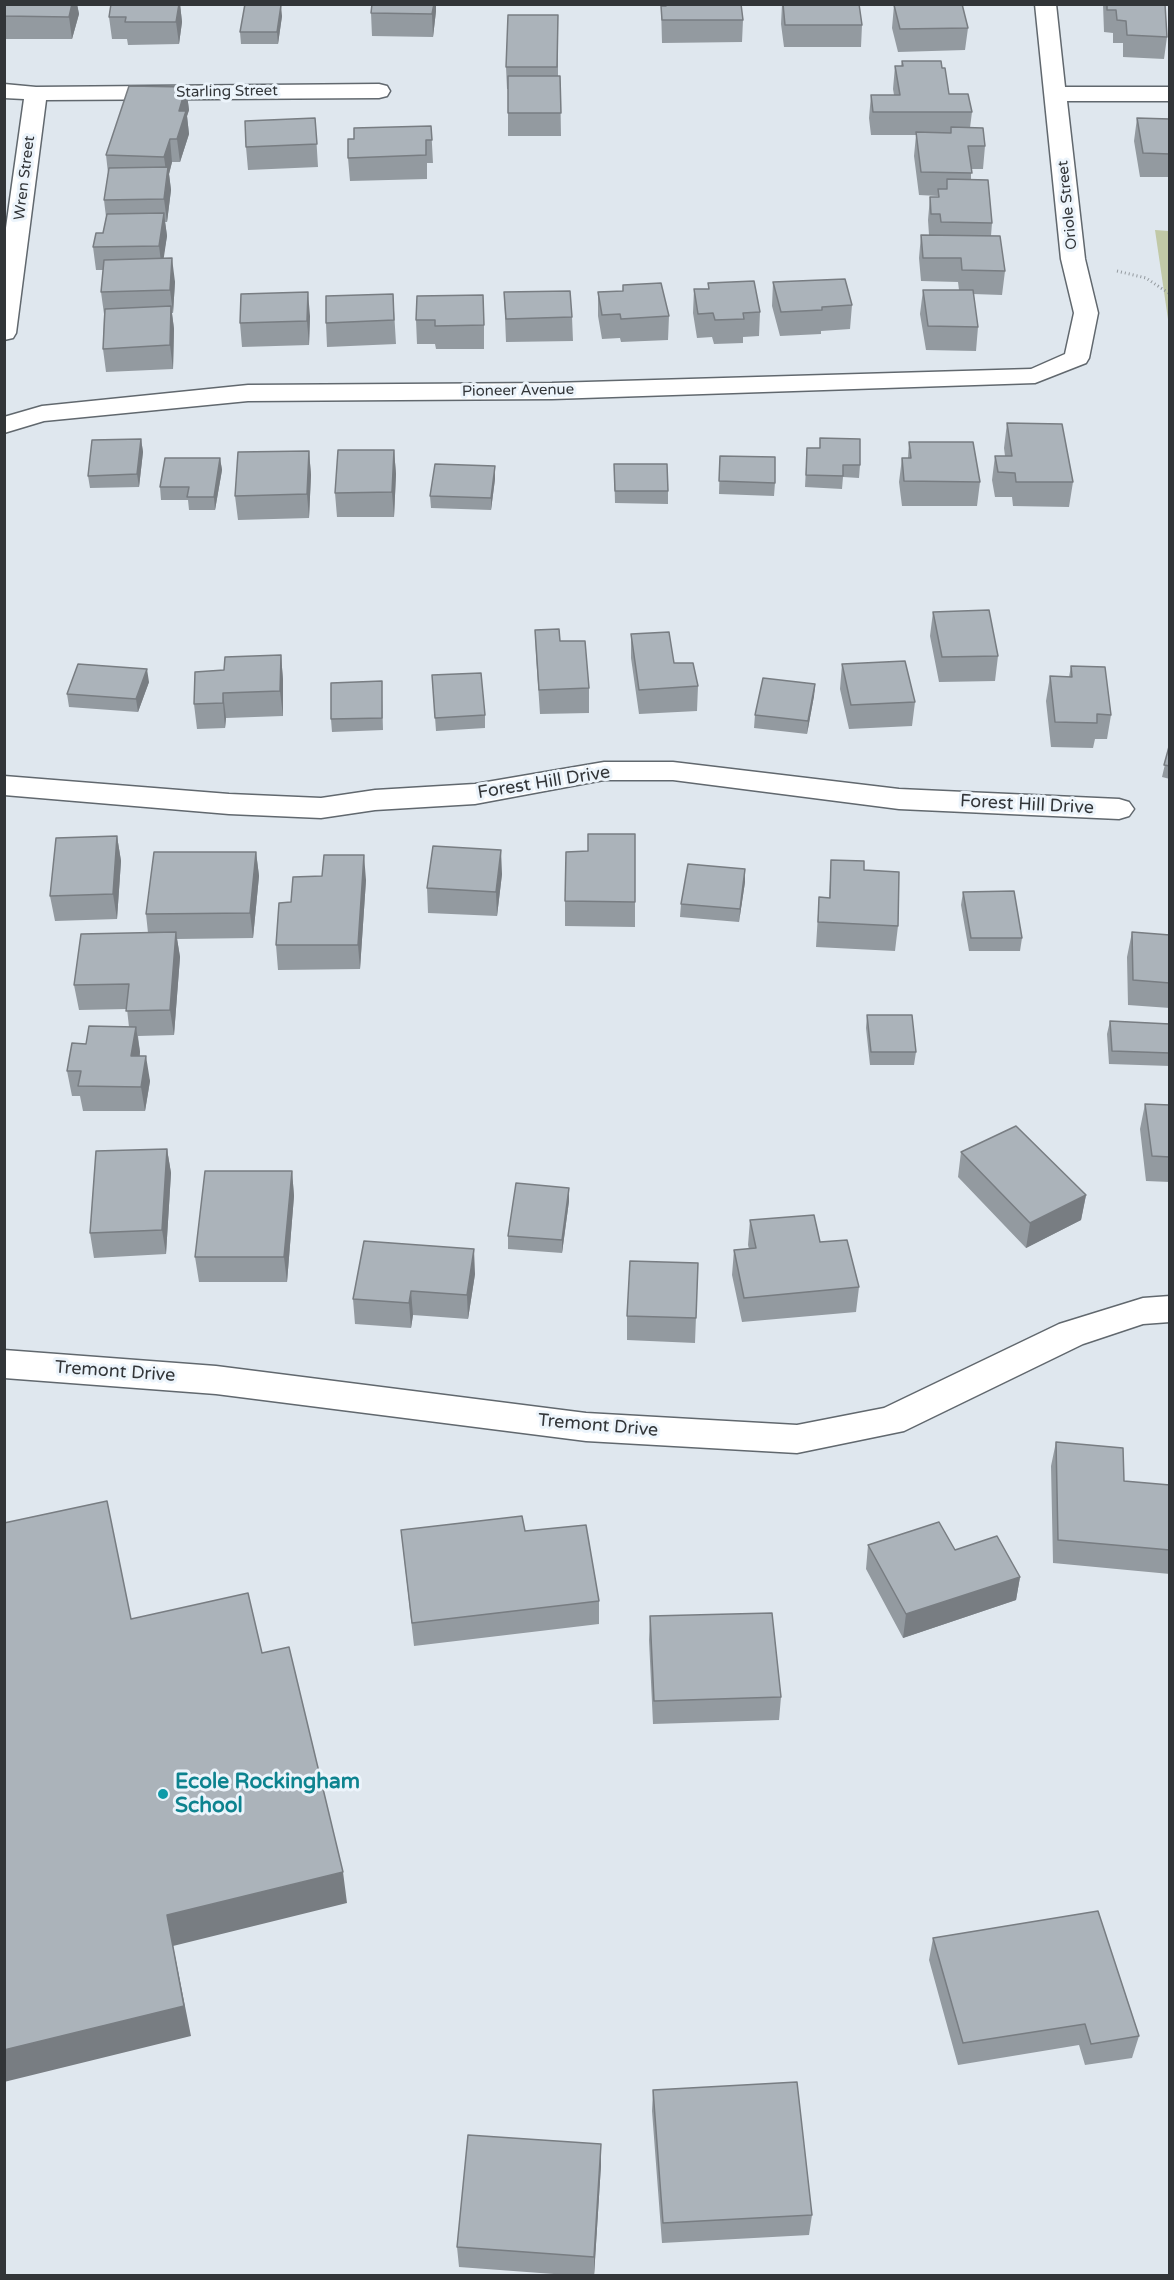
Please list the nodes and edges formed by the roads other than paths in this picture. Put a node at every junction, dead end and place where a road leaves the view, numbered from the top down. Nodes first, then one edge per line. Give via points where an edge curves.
1 (1045, 4) edge
2 (379, 90) dead end
3 (4, 91) edge
4 (36, 94) junction
5 (1057, 94) junction
6 (1170, 94) edge
7 (4, 333) edge
8 (1035, 376) joint
9 (4, 425) edge
10 (4, 785) edge
11 (1119, 809) dead end
12 (1170, 1309) edge
13 (4, 1364) edge

1 - 5 street, Oriole Street
2 - 4 street, Starling Street
3 - 4 street, Starling Street
4 - 7 street, Wren Street
5 - 6 street
5 - 8 street, Oriole Street via 1073,259 1086,313 1077,358
8 - 9 street, Pioneer Avenue via 552,391 248,393 42,414
10 - 11 street, Forest Hill Drive via 321,808 375,800 475,794 604,771 673,771 899,799
12 - 13 street, Tremont Drive via 1143,1311 1071,1334 891,1421 797,1439 586,1427 216,1380

